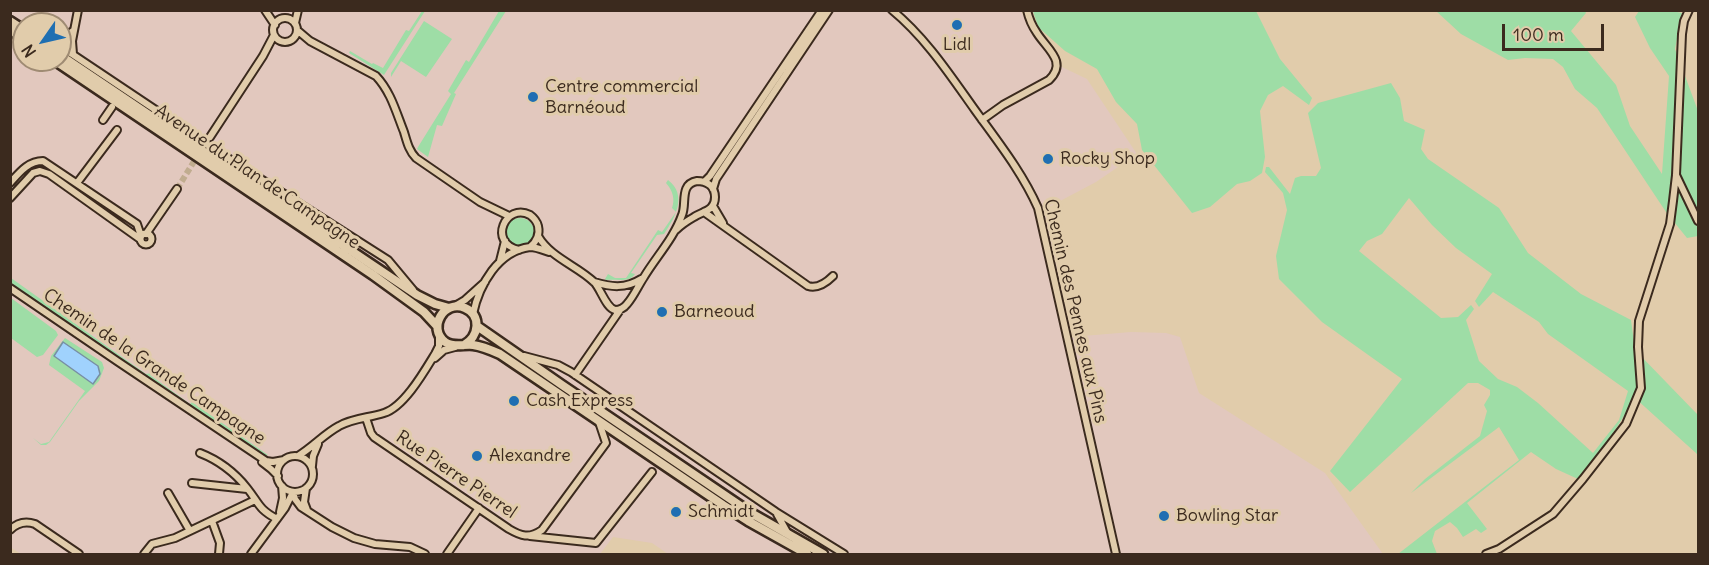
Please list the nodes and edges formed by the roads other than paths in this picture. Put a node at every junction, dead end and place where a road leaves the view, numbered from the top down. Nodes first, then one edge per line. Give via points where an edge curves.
1 (78, 10) edge
2 (266, 10) edge
3 (293, 10) edge
4 (298, 10) edge
5 (822, 10) edge
6 (829, 10) edge
7 (892, 10) edge
8 (1026, 10) edge
9 (1689, 10) edge
10 (280, 21) junction
11 (296, 26) junction
12 (75, 29) junction
13 (72, 32) edge
14 (274, 35) junction
15 (294, 39) junction
16 (310, 40) junction
17 (284, 42) junction
18 (74, 54) joint
19 (263, 56) junction
20 (72, 63) edge
21 (72, 72) edge
22 (112, 107) dead end
23 (103, 120) dead end
24 (982, 120) junction
25 (117, 130) dead end
26 (210, 137) dead end
27 (1676, 175) junction
28 (704, 182) junction
29 (10, 183) edge
30 (77, 183) junction
31 (177, 189) tunnel mouth
32 (713, 189) junction
33 (10, 198) edge
34 (685, 203) junction
35 (487, 206) junction
36 (713, 206) junction
37 (702, 213) junction
38 (509, 216) junction
39 (1698, 221) edge
40 (137, 224) junction
41 (503, 224) junction
42 (724, 226) junction
43 (151, 227) junction
44 (676, 230) junction
45 (144, 236) junction
46 (538, 236) junction
47 (505, 241) junction
48 (530, 247) junction
49 (520, 250) junction
50 (553, 253) junction
51 (499, 262) junction
52 (833, 276) dead end
53 (644, 277) junction
54 (487, 280) junction
55 (593, 282) junction
56 (612, 287) junction
57 (622, 287) junction
58 (10, 290) edge
59 (417, 295) junction
60 (605, 298) junction
61 (628, 303) junction
62 (452, 307) junction
63 (620, 310) junction
64 (473, 314) junction
65 (477, 326) junction
66 (438, 330) junction
67 (460, 345) junction
68 (517, 355) junction
69 (429, 365) junction
70 (575, 375) junction
71 (366, 418) junction
72 (599, 422) junction
73 (322, 439) junction
74 (200, 453) dead end
75 (298, 456) junction
76 (284, 460) junction
77 (312, 467) junction
78 (652, 472) dead end
79 (278, 476) junction
80 (192, 483) dead end
81 (282, 486) junction
82 (306, 488) junction
83 (248, 489) junction
84 (293, 492) junction
85 (168, 493) dead end
86 (255, 500) junction
87 (479, 508) junction
88 (304, 509) junction
89 (776, 512) junction
90 (278, 518) junction
91 (212, 521) junction
92 (10, 530) edge
93 (190, 531) junction
94 (788, 535) junction
95 (530, 536) junction
96 (798, 551) edge
97 (79, 555) edge
98 (144, 555) edge
99 (219, 555) edge
100 (251, 555) edge
101 (425, 555) edge
102 (447, 555) edge
103 (807, 555) edge
104 (823, 555) edge
105 (844, 555) edge
106 (1116, 555) edge
107 (1486, 555) edge

1 - 12 street
2 - 10 street
3 - 10 street
4 - 11 street
5 - 28 street
6 - 32 street
7 - 24 street, Chemin des Pennes aux Pins via 936,57
8 - 24 street via 1035,32 1055,56 1056,70 1049,80
9 - 27 street via 1682,34
10 - 11 street
10 - 14 street
11 - 15 street
11 - 16 street
12 - 13 street
12 - 18 street
14 - 17 street
14 - 19 street
15 - 16 street
15 - 17 street
16 - 35 street via 376,76 387,89 412,154
17 - 19 street
18 - 59 street via 388,260
19 - 26 street
20 - 59 main road, Avenue du Plan de Campagne
21 - 66 main road, Avenue du Plan de Campagne via 373,275 424,312
22 - 23 street
24 - 106 street, Chemin des Pennes aux Pins via 1020,174 1038,208
25 - 30 street
27 - 39 street
27 - 107 street via 1670,224 1639,321 1641,388 1626,424 1553,514
28 - 32 street
28 - 34 street via 689,185 684,193
29 - 30 street via 37,161 48,163
30 - 40 street
31 - 43 street
32 - 36 street
33 - 45 street via 33,173 40,171
34 - 37 street
34 - 44 street
35 - 38 street
35 - 41 street
36 - 37 street
36 - 42 street
37 - 42 street
37 - 44 street
38 - 41 street
38 - 46 street via 529,215 537,224
40 - 43 street
40 - 45 street
41 - 47 street
42 - 52 street via 808,286 819,286
43 - 45 street
44 - 53 street
46 - 48 street
46 - 50 street
47 - 49 street
47 - 51 street
48 - 49 street
48 - 50 street
49 - 51 street
50 - 55 street
51 - 54 street
53 - 57 street
53 - 61 street
54 - 62 street
54 - 64 street
55 - 56 street
55 - 60 street
56 - 57 street
56 - 60 street
57 - 61 street via 629,295
58 - 76 street, Chemin de la Grande Campagne via 266,461
58 - 79 street, Chemin de la Grande Campagne
59 - 62 main road, Avenue du Plan de Campagne
60 - 63 street via 608,306
61 - 63 street
62 - 64 main road via 465,308
62 - 66 main road via 439,317
63 - 70 street
64 - 65 main road
65 - 67 main road via 475,335
65 - 68 main road
66 - 67 main road via 448,344
66 - 69 street via 438,348
67 - 69 street via 442,352
67 - 72 main road via 500,354
68 - 70 street via 558,365
68 - 94 main road
69 - 71 street via 396,407
70 - 89 street
71 - 73 street via 346,422
71 - 87 street, Rue Pierre Pierrel via 374,437
72 - 95 street, Rue Pierre Pierrel via 606,443 542,530
72 - 96 main road
73 - 75 street
73 - 77 street
74 - 83 street via 225,467
75 - 76 street
75 - 77 street
76 - 79 street
77 - 82 street via 312,481
78 - 95 street via 596,543
79 - 81 street
80 - 83 street
81 - 84 street
81 - 90 street
82 - 84 street
82 - 88 street
83 - 86 street
84 - 88 street
84 - 90 street
85 - 93 street
86 - 90 street via 262,510
86 - 91 street
87 - 95 street, Rue Pierre Pierrel via 519,535
87 - 102 street
88 - 90 street via 289,509
88 - 101 street via 358,540 410,547
89 - 94 street
89 - 105 street
90 - 100 street
91 - 93 street
91 - 99 street via 220,543
92 - 97 street via 18,524 35,524
93 - 98 street via 152,544
94 - 104 main road
96 - 103 main road

